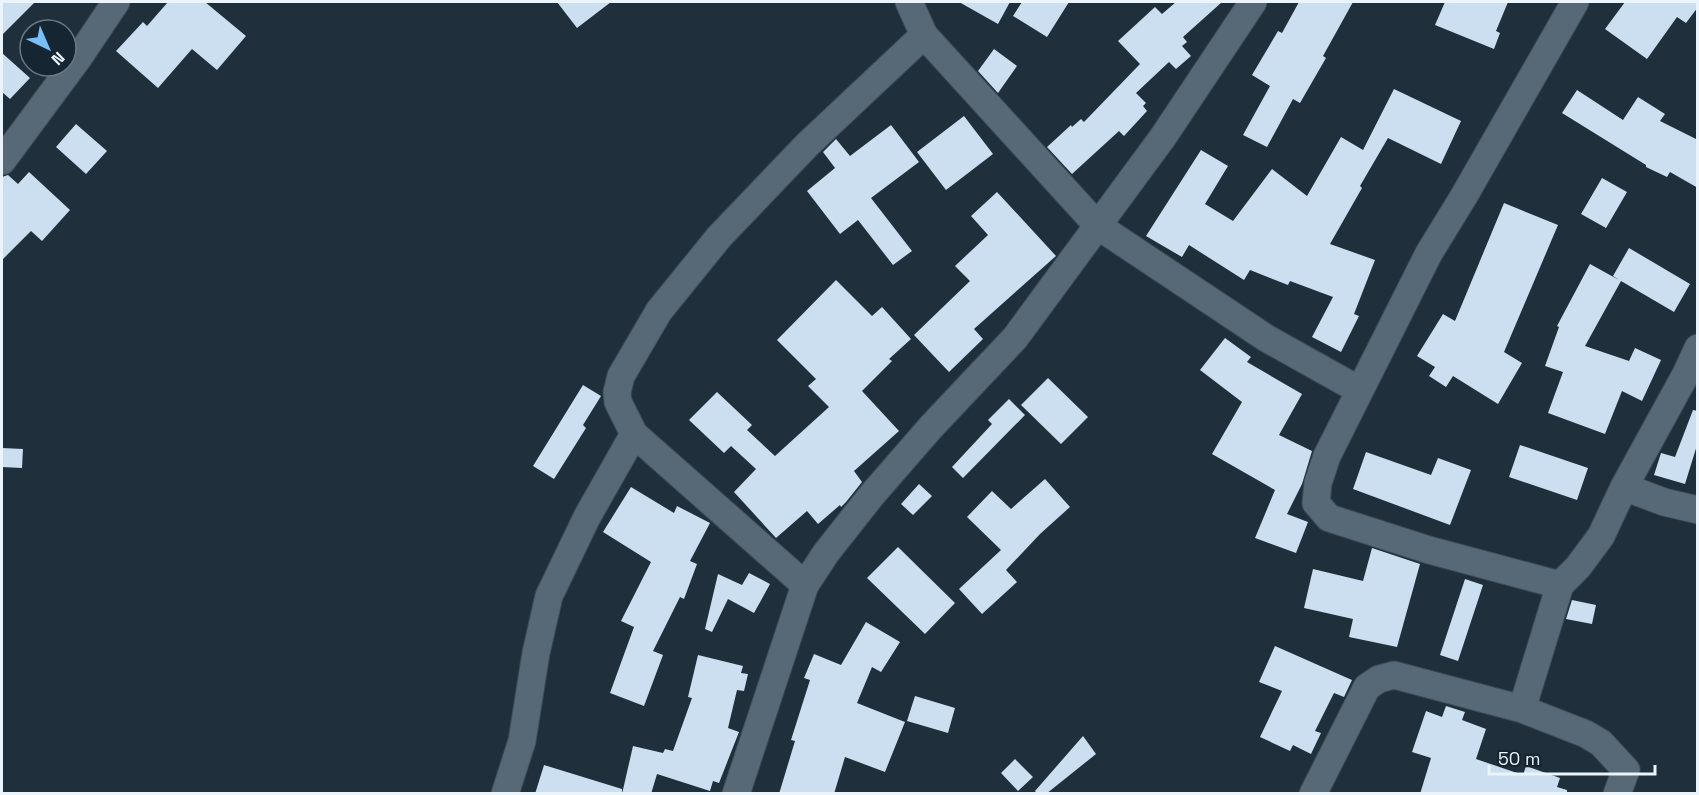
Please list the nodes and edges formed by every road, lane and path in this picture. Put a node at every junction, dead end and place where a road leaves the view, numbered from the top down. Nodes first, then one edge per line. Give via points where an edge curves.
1 (116, 2) edge
2 (909, 2) edge
3 (1253, 2) edge
4 (1575, 2) edge
5 (924, 36) junction
6 (2, 161) edge
7 (1098, 226) junction
8 (1698, 348) edge
9 (1359, 390) junction
10 (634, 434) junction
11 (1624, 487) junction
12 (1698, 510) edge
13 (805, 585) junction
14 (1560, 585) junction
15 (1522, 709) junction
16 (505, 794) edge
17 (736, 794) edge
18 (1313, 794) edge
19 (1617, 794) edge

1 - 6 street
2 - 5 street
3 - 7 street
4 - 9 street via 1429,253
5 - 7 street
5 - 10 street via 807,145 719,237 659,311 621,376 617,392
7 - 9 street via 1266,338
7 - 13 street via 1015,338 871,496
8 - 11 street
9 - 14 street via 1318,483 1316,502 1329,518
10 - 13 street
10 - 16 street via 587,517 549,596 522,741
11 - 12 street
11 - 14 street via 1601,536
13 - 17 street
14 - 15 street
15 - 18 street via 1394,675 1378,679 1367,687
15 - 19 street via 1601,743 1626,770

